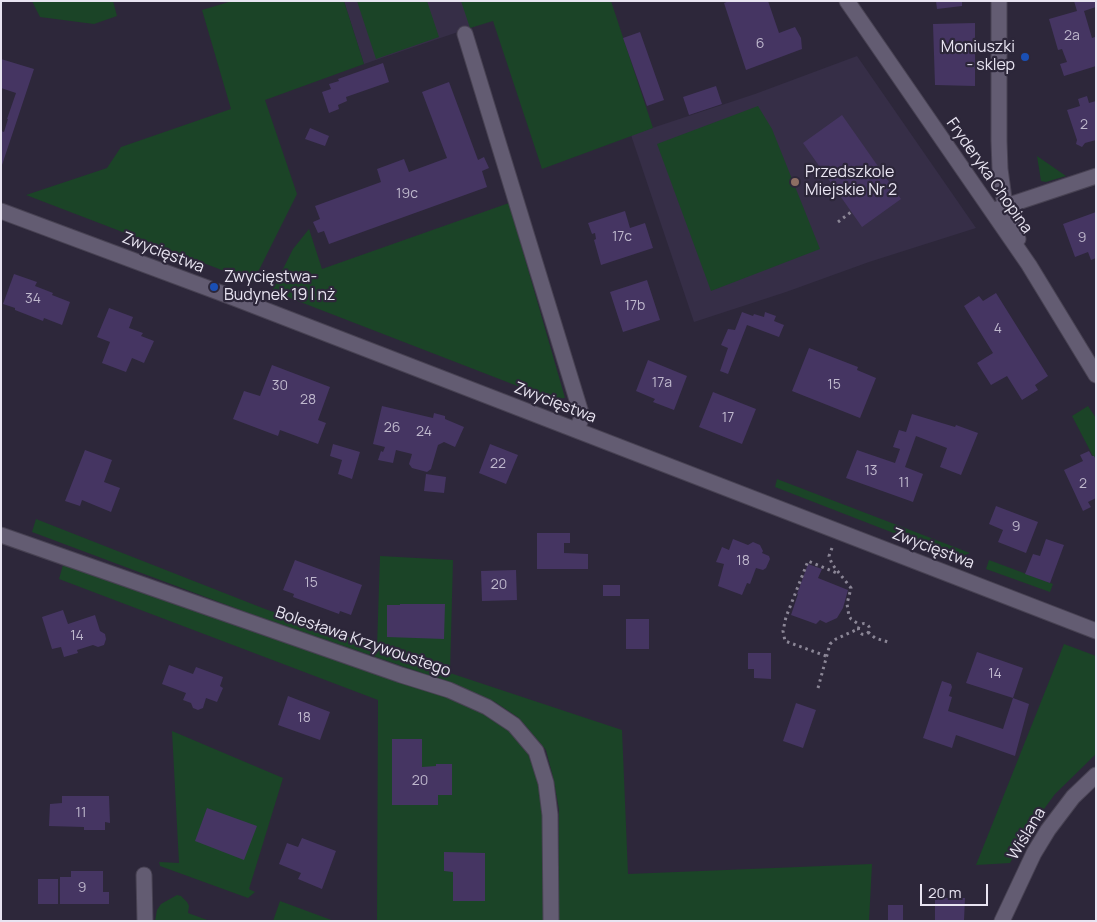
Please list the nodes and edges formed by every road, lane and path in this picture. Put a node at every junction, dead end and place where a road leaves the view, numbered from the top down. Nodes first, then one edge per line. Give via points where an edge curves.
1 (847, 1) edge
2 (999, 1) edge
3 (465, 34) dead end
4 (1096, 176) edge
5 (998, 208) junction
6 (1, 211) edge
7 (851, 212) dead end
8 (838, 222) dead end
9 (1096, 375) edge
10 (577, 430) junction
11 (1, 535) edge
12 (832, 548) dead end
13 (840, 574) junction
14 (860, 625) junction
15 (858, 629) junction
16 (1096, 630) edge
17 (868, 632) junction
18 (888, 642) dead end
19 (826, 656) junction
20 (818, 688) dead end
21 (1096, 775) edge
22 (144, 875) dead end
23 (145, 921) edge
24 (551, 921) edge
25 (1002, 921) edge

1 - 5 street, Fryderyka Chopina
2 - 5 street
3 - 10 street via 582,416
4 - 5 street
5 - 9 street, Fryderyka Chopina
6 - 10 street, Zwycięstwa
7 - 8 path
10 - 16 street, Zwycięstwa
11 - 24 street, Bolesława Krzywoustego via 449,690 487,707 514,726 536,751 546,783 550,815
12 - 13 path via 830,559
13 - 14 path via 851,588 847,604 851,619
13 - 19 path via 808,561 783,631 785,641
14 - 15 path
14 - 17 path via 868,624
15 - 17 path via 863,634
15 - 19 path via 833,642
17 - 18 path
19 - 20 path
21 - 25 street, Wiślana via 1048,830
22 - 23 street

